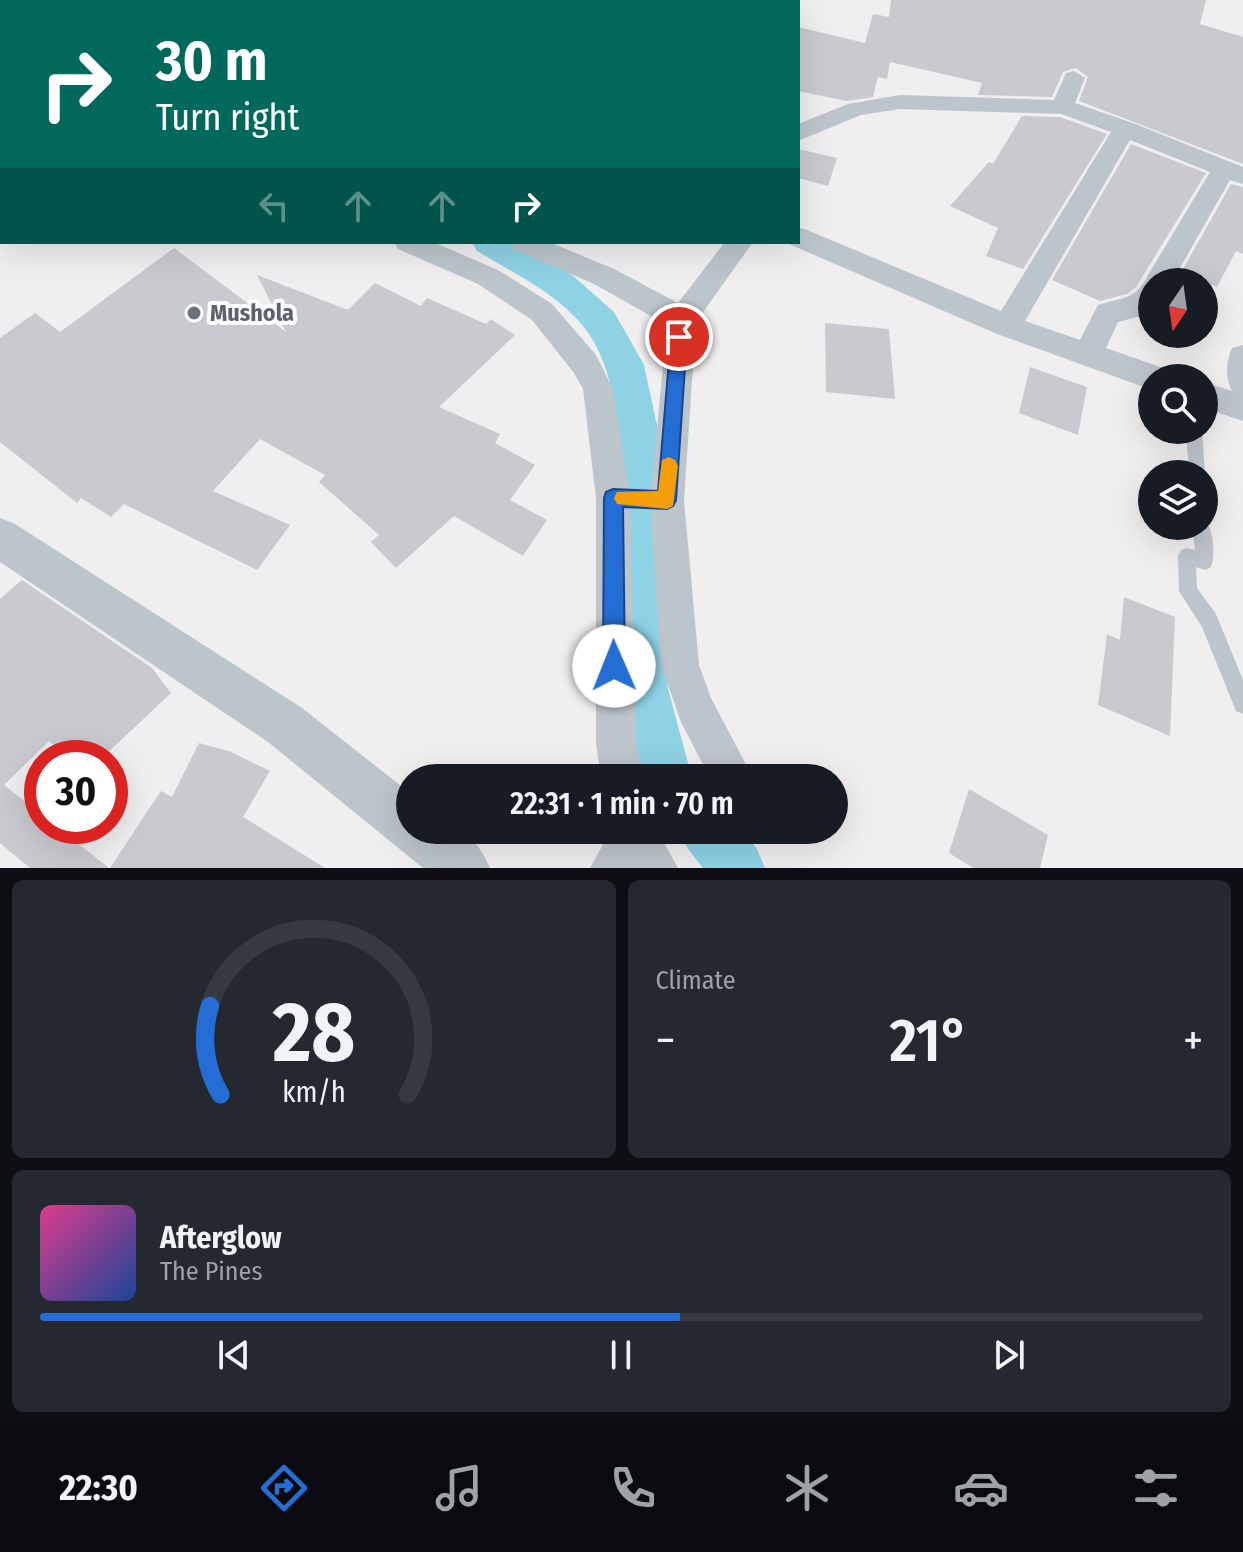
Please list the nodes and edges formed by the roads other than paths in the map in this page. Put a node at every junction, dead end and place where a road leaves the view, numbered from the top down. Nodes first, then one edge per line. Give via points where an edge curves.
1 (1074, 78) dead end
2 (1062, 107) junction
3 (1125, 128) junction
4 (800, 132) edge
5 (1234, 172) edge
6 (800, 238) edge
7 (412, 244) edge
8 (527, 244) edge
9 (739, 244) edge
10 (1168, 268) edge
11 (1138, 308) edge
12 (682, 320) junction
13 (1007, 326) junction
14 (1088, 354) junction
15 (1243, 357) edge
16 (1138, 372) edge
17 (1243, 383) edge
18 (1218, 400) edge
19 (1243, 408) edge
20 (640, 499) junction
21 (0, 538) edge
22 (1203, 540) edge
23 (1243, 704) edge
24 (620, 764) edge
25 (725, 764) edge
26 (396, 814) edge
27 (434, 844) edge
28 (464, 868) edge

1 - 2 street
2 - 3 street
2 - 4 street via 900,102 856,109
3 - 5 street
3 - 13 street
5 - 10 street
6 - 13 street
7 - 20 street via 488,277 542,312 585,364
8 - 12 street via 595,271
9 - 12 street
11 - 14 street via 1108,313
12 - 20 street
13 - 14 street
14 - 16 street
15 - 17 street
18 - 19 street
20 - 24 street via 616,743
20 - 25 street via 680,665
21 - 26 street via 285,725
22 - 23 lane via 1205,561 1187,556 1188,591 1209,621
27 - 28 street

